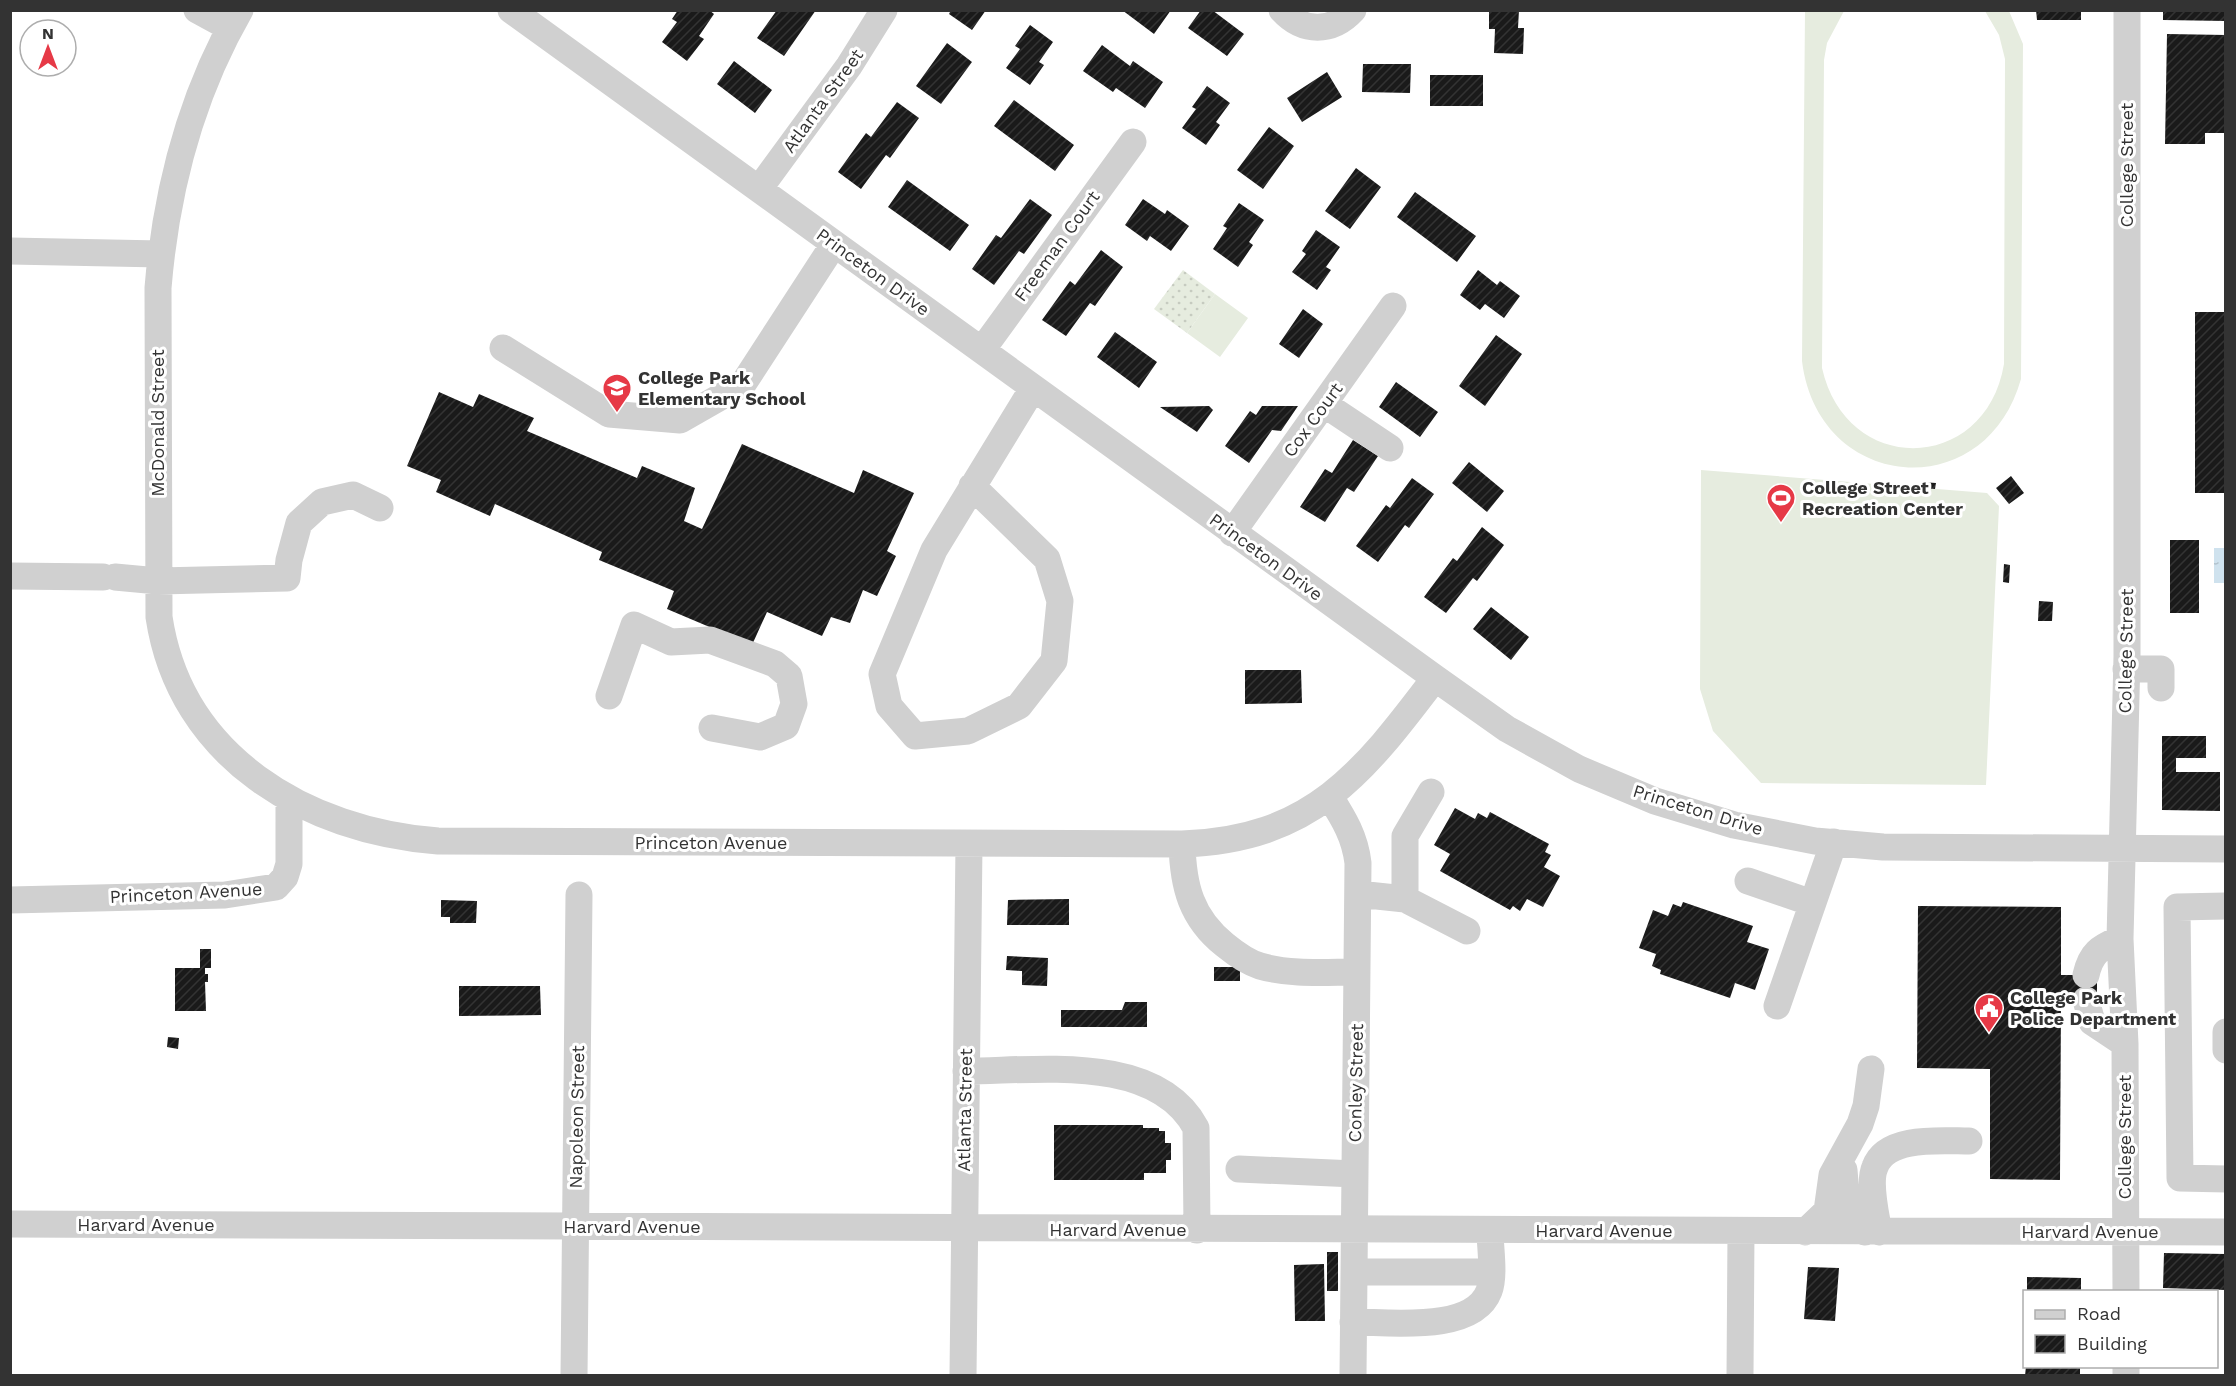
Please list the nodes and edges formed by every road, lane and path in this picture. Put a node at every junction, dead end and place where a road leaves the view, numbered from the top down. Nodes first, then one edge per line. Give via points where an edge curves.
1 (197, 10) edge
2 (512, 10) edge
3 (884, 10) edge
4 (1282, 10) edge
5 (1353, 10) edge
6 (2127, 10) edge
7 (235, 19) edge
8 (1133, 142) dead end
9 (759, 189) junction
10 (834, 244) junction
11 (10, 252) edge
12 (161, 254) junction
13 (1393, 306) dead end
14 (503, 348) dead end
15 (982, 350) junction
16 (1033, 388) junction
17 (1324, 404) junction
18 (1390, 448) dead end
19 (972, 486) junction
20 (380, 508) dead end
21 (1232, 533) junction
22 (10, 576) edge
23 (158, 581) junction
24 (2126, 669) junction
25 (1435, 678) junction
26 (2161, 688) dead end
27 (609, 696) dead end
28 (712, 728) dead end
29 (1431, 792) dead end
30 (1330, 797) junction
31 (289, 800) junction
32 (1834, 842) junction
33 (969, 844) junction
34 (1182, 844) junction
35 (2121, 849) junction
36 (2226, 849) edge
37 (1748, 881) dead end
38 (1358, 894) junction
39 (579, 895) dead end
40 (1405, 899) junction
41 (10, 900) edge
42 (1812, 903) junction
43 (2226, 906) edge
44 (1467, 931) dead end
45 (2120, 939) junction
46 (1357, 972) junction
47 (1777, 1006) dead end
48 (2226, 1032) edge
49 (2125, 1044) junction
50 (2226, 1050) edge
51 (1871, 1069) dead end
52 (966, 1071) junction
53 (1969, 1141) dead end
54 (1840, 1161) junction
55 (1239, 1169) dead end
56 (1355, 1174) junction
57 (2226, 1179) edge
58 (10, 1224) edge
59 (576, 1226) junction
60 (963, 1229) junction
61 (1197, 1230) junction
62 (1354, 1231) junction
63 (1490, 1231) junction
64 (1741, 1232) junction
65 (1805, 1232) junction
66 (1872, 1232) junction
67 (2126, 1233) junction
68 (2226, 1233) edge
69 (1354, 1272) junction
70 (1490, 1272) junction
71 (2126, 1290) edge
72 (1353, 1322) junction
73 (574, 1376) edge
74 (963, 1376) edge
75 (1353, 1376) edge
76 (1740, 1376) edge

1 - 7 street
2 - 9 street, Princeton Drive
3 - 9 street, Atlanta Street via 849,66
4 - 5 street via 1302,26 1317,28 1332,26
6 - 24 street, College Street
7 - 12 street, McDonald Street via 184,141
8 - 15 street, Freeman Court
9 - 10 street, Princeton Drive
10 - 14 street via 743,384 680,420 609,414
10 - 15 street, Princeton Drive
11 - 12 street
12 - 23 street, McDonald Street
13 - 17 street, Cox Court
15 - 16 street, Princeton Drive
16 - 19 street
16 - 21 street, Princeton Drive
17 - 18 street
17 - 21 street, Cox Court
19 - 19 street via 934,550 882,674 889,706 915,736 968,731 1019,706 1054,662 1060,602 1047,559
20 - 23 street via 353,495 322,502 299,524 287,578
21 - 25 street, Princeton Drive
22 - 23 street
23 - 31 street, McDonald Street via 164,650 191,708 232,758
24 - 26 street via 2161,669
24 - 35 street, College Street
25 - 30 street, Princeton Avenue via 1382,748
25 - 32 street, Princeton Drive via 1508,729 1579,769 1655,801 1734,825
27 - 28 street via 634,625 671,642 710,640 775,664 789,676 794,704 786,726 760,737
29 - 40 street via 1405,836
30 - 34 street, Princeton Avenue via 1295,818 1259,832 1223,841
30 - 38 street, Conley Street via 1356,844
31 - 33 street, Princeton Avenue via 359,829 438,841
31 - 41 street, Princeton Avenue via 289,864 276,887 225,895
32 - 35 street, Princeton Drive via 1883,847
32 - 42 street
33 - 34 street, Princeton Avenue
33 - 52 street, Atlanta Street
34 - 46 street via 1183,876 1197,917 1241,958 1295,972
35 - 36 street
35 - 45 street, College Street
37 - 42 street
38 - 40 street
38 - 46 street, Conley Street
39 - 59 street, Napoleon Street
40 - 44 street
42 - 47 street
43 - 57 street via 2177,907 2180,1178
45 - 49 street, College Street
45 - 49 street via 2097,949 2090,959 2086,988 2092,1022
46 - 56 street, Conley Street
48 - 50 street
49 - 67 street, College Street
51 - 54 street via 1860,1124
52 - 60 street, Atlanta Street
52 - 61 street via 1087,1070 1151,1085 1167,1094 1188,1113 1196,1128
53 - 66 street via 1914,1141 1889,1150 1875,1166
54 - 65 street via 1832,1175 1827,1211
54 - 66 street via 1846,1174 1847,1207
55 - 56 street
56 - 62 street, Conley Street
58 - 59 street, Harvard Avenue
59 - 60 street, Harvard Avenue
59 - 73 street, Napoleon Street
60 - 61 street, Harvard Avenue
60 - 74 street, Atlanta Street
61 - 62 street, Harvard Avenue
62 - 63 street, Harvard Avenue
62 - 69 street, Conley Street
63 - 64 street, Harvard Avenue
63 - 70 street
64 - 65 street, Harvard Avenue
64 - 76 street
65 - 66 street, Harvard Avenue
66 - 67 street, Harvard Avenue
67 - 68 street, Harvard Avenue
67 - 71 street, College Street
69 - 70 street
69 - 72 street, Conley Street
70 - 72 street via 1490,1290 1480,1306 1466,1316 1440,1321
72 - 75 street, Conley Street

